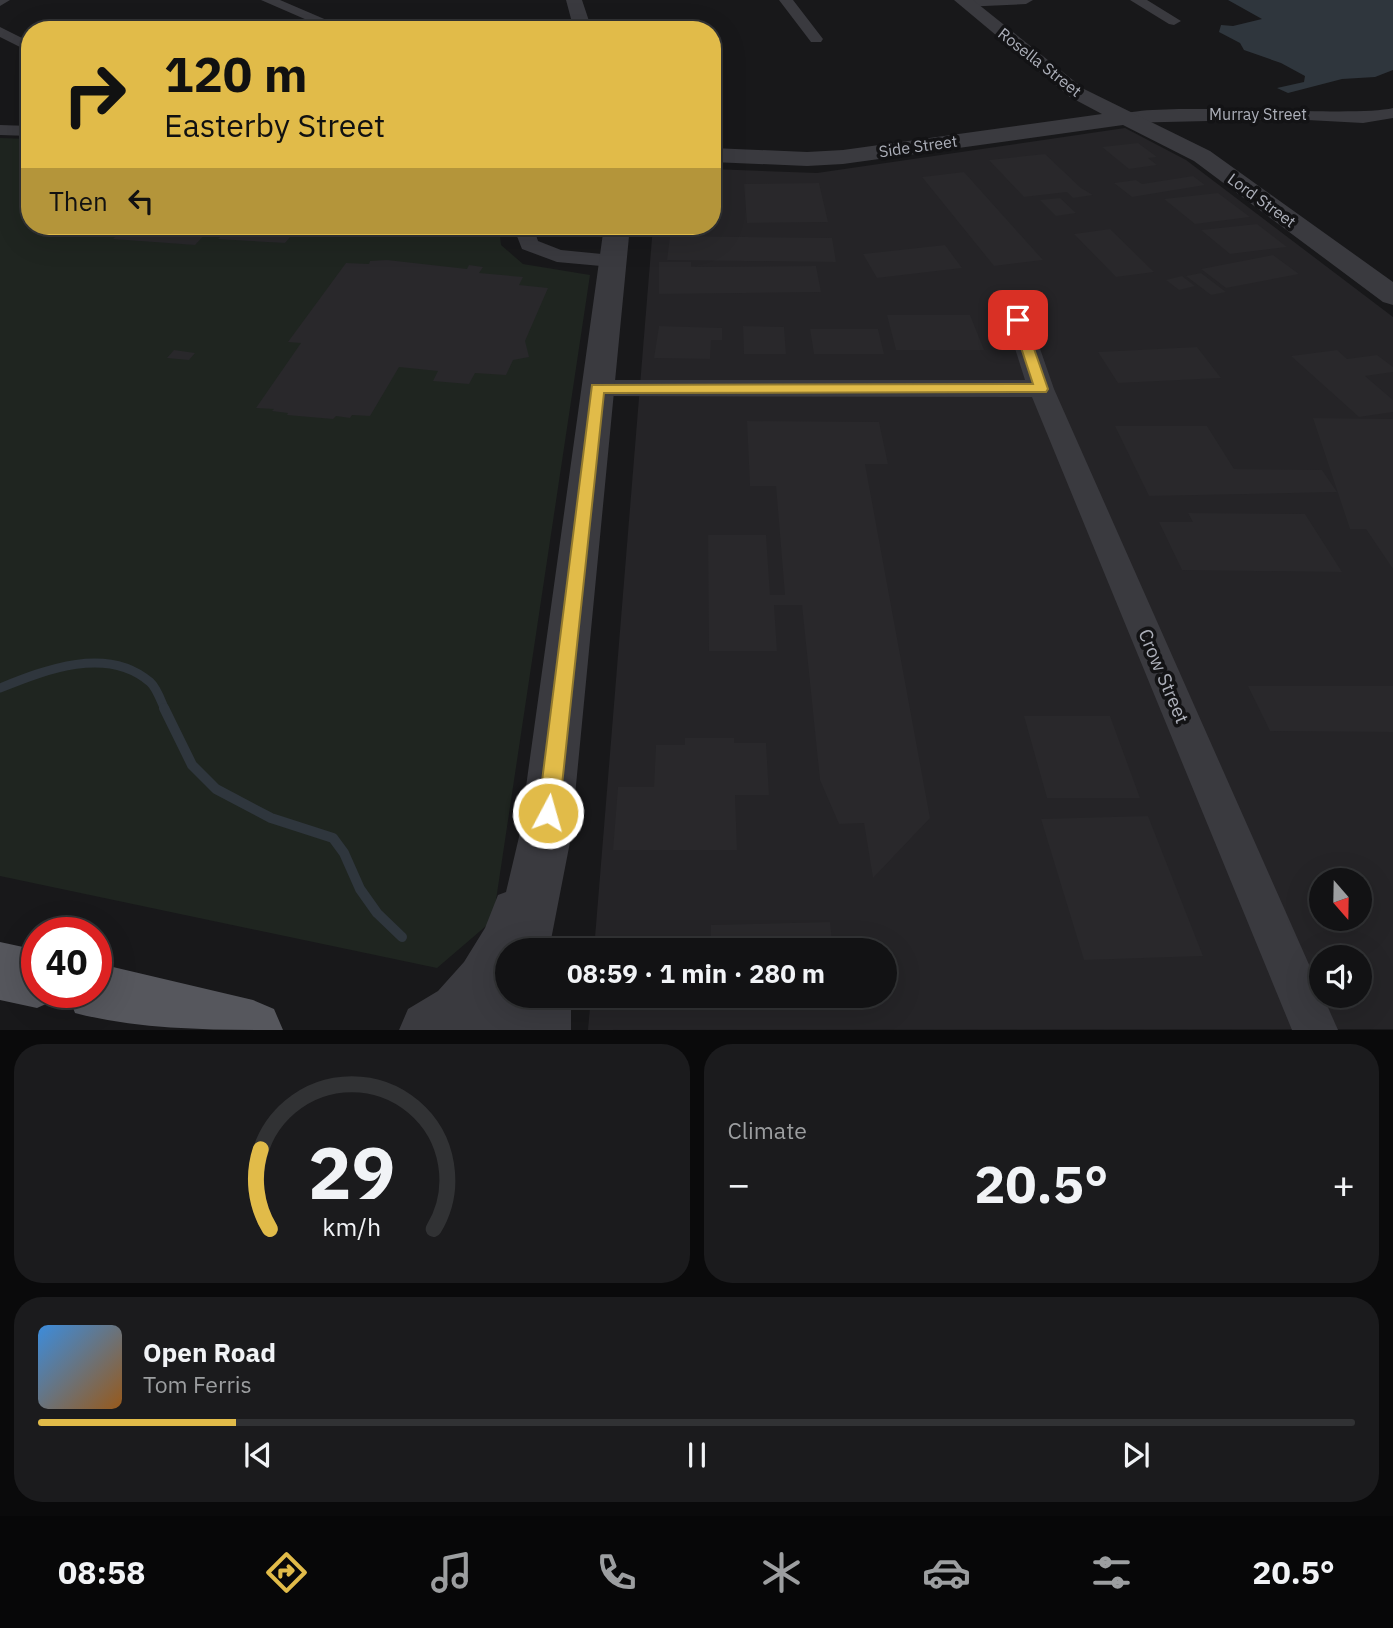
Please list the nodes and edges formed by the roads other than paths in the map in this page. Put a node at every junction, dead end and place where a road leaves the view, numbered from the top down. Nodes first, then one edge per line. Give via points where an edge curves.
1 (268, 0) edge
2 (574, 0) edge
3 (786, 0) edge
4 (1026, 0) edge
5 (1137, 0) edge
6 (964, 2) edge
7 (320, 21) edge
8 (580, 21) edge
9 (1174, 21) dead end
10 (0, 31) edge
11 (816, 39) dead end
12 (21, 43) edge
13 (1393, 113) edge
14 (1122, 118) junction
15 (1374, 120) junction
16 (1393, 126) edge
17 (0, 130) edge
18 (21, 131) edge
19 (721, 155) edge
20 (526, 235) edge
21 (615, 243) edge
22 (1393, 296) edge
23 (1018, 320) dead end
24 (597, 388) junction
25 (1041, 389) junction
26 (545, 836) junction
27 (524, 938) edge
28 (543, 938) edge
29 (0, 971) edge
30 (21, 976) edge
31 (112, 996) edge
32 (509, 1008) edge
33 (542, 1008) edge
34 (253, 1030) edge
35 (429, 1030) edge
36 (506, 1030) edge
37 (541, 1030) edge
38 (1315, 1030) edge

1 - 7 street
2 - 8 street
3 - 11 street
4 - 6 street
5 - 9 street
6 - 14 street, Rosella Street via 1077,93
10 - 12 street
13 - 15 street, Murray Street
14 - 15 street, Murray Street via 1332,114
14 - 19 street, Side Street via 843,157
14 - 22 street, Lord Street via 1202,156
15 - 16 street
17 - 18 street
20 - 21 street via 529,245 557,256
21 - 24 street
23 - 25 street, Crow Street
24 - 25 street
24 - 26 street
25 - 38 street, Crow Street
26 - 27 street
26 - 28 street
26 - 35 street via 512,935 482,990 439,1027
29 - 30 main road
31 - 34 main road
32 - 36 street
33 - 37 street

